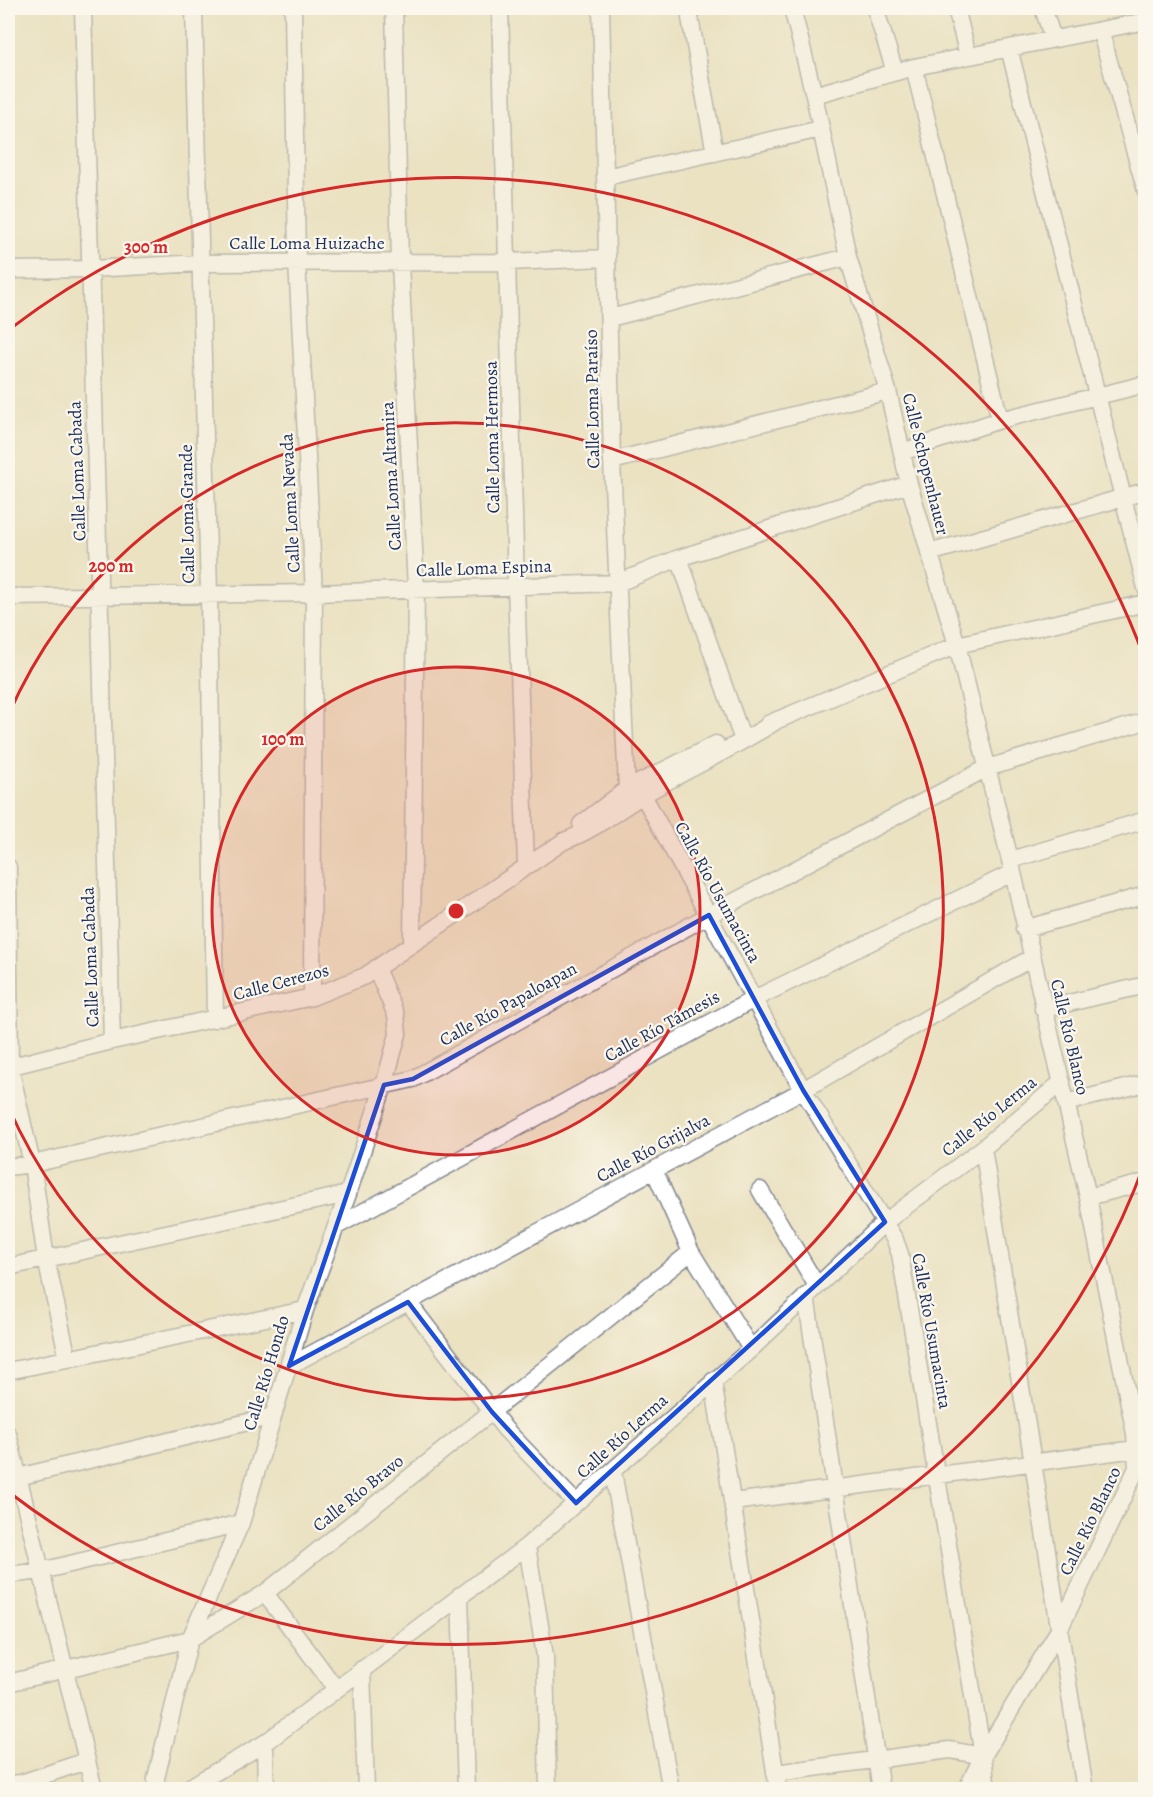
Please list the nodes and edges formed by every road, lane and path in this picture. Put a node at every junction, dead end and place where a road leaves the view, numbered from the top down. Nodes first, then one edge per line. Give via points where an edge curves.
1 (83, 8) edge
2 (194, 8) edge
3 (293, 8) edge
4 (394, 8) edge
5 (500, 8) edge
6 (601, 8) edge
7 (792, 8) edge
8 (875, 8) edge
9 (956, 8) edge
10 (1043, 8) edge
11 (690, 18) dead end
12 (1146, 21) edge
13 (1100, 30) junction
14 (1053, 39) junction
15 (1009, 48) junction
16 (968, 56) junction
17 (914, 66) junction
18 (895, 72) junction
19 (814, 95) junction
20 (821, 129) junction
21 (715, 153) junction
22 (605, 177) junction
23 (1146, 191) edge
24 (848, 257) junction
25 (607, 258) junction
26 (297, 261) junction
27 (399, 262) junction
28 (507, 262) junction
29 (201, 263) junction
30 (91, 269) junction
31 (8, 270) edge
32 (610, 318) junction
33 (1146, 384) edge
34 (888, 391) junction
35 (1097, 396) junction
36 (1000, 420) junction
37 (902, 452) junction
38 (612, 461) junction
39 (909, 484) junction
40 (1146, 491) edge
41 (1122, 496) junction
42 (929, 553) junction
43 (679, 558) junction
44 (618, 583) junction
45 (516, 586) junction
46 (1146, 588) edge
47 (416, 589) junction
48 (314, 593) junction
49 (209, 594) junction
50 (8, 597) edge
51 (100, 597) junction
52 (1146, 603) edge
53 (957, 645) junction
54 (776, 721) junction
55 (1146, 721) edge
56 (740, 732) junction
57 (987, 768) junction
58 (627, 789) junction
59 (643, 795) junction
60 (1146, 820) edge
61 (564, 841) junction
62 (526, 866) junction
63 (1011, 866) junction
64 (8, 867) edge
65 (8, 887) edge
66 (1146, 895) edge
67 (709, 915) junction
68 (1024, 929) junction
69 (412, 943) junction
70 (1031, 958) junction
71 (376, 968) junction
72 (1146, 985) edge
73 (312, 998) junction
74 (754, 999) junction
75 (1043, 1009) junction
76 (215, 1019) junction
77 (112, 1041) junction
78 (9, 1067) edge
79 (1062, 1082) junction
80 (1146, 1083) edge
81 (384, 1085) junction
82 (803, 1090) junction
83 (1066, 1103) junction
84 (982, 1148) junction
85 (32, 1164) junction
86 (8, 1167) edge
87 (654, 1170) junction
88 (1146, 1182) edge
89 (760, 1190) dead end
90 (348, 1194) junction
91 (1088, 1197) junction
92 (885, 1222) junction
93 (337, 1226) junction
94 (691, 1252) junction
95 (46, 1259) junction
96 (8, 1268) edge
97 (812, 1291) junction
98 (408, 1302) junction
99 (305, 1310) junction
100 (751, 1350) junction
101 (68, 1359) junction
102 (289, 1366) junction
103 (8, 1371) edge
104 (714, 1381) junction
105 (492, 1412) junction
106 (273, 1416) junction
107 (8, 1434) edge
108 (1139, 1438) edge
109 (1032, 1462) junction
110 (613, 1472) junction
111 (937, 1475) junction
112 (1141, 1475) edge
113 (13, 1476) edge
114 (836, 1489) junction
115 (733, 1502) junction
116 (576, 1503) junction
117 (241, 1523) junction
118 (527, 1546) junction
119 (41, 1571) junction
120 (8, 1575) edge
121 (265, 1593) junction
122 (460, 1595) junction
123 (1060, 1628) junction
124 (190, 1639) junction
125 (65, 1669) junction
126 (362, 1669) junction
127 (8, 1683) edge
128 (336, 1689) junction
129 (265, 1743) junction
130 (984, 1756) junction
131 (877, 1760) junction
132 (86, 1761) junction
133 (777, 1781) edge
134 (8, 1784) edge
135 (94, 1790) edge
136 (156, 1790) edge
137 (185, 1790) edge
138 (266, 1790) edge
139 (366, 1790) edge
140 (466, 1790) edge
141 (548, 1790) edge
142 (671, 1790) edge
143 (881, 1790) edge
144 (966, 1790) edge
145 (987, 1790) edge
146 (1085, 1790) edge

1 - 30 street, Calle Loma Cabada
2 - 29 street, Calle Loma Grande
3 - 26 street, Calle Loma Nevada
4 - 27 street, Calle Loma Altamira
5 - 28 street, Calle Loma Hermosa
6 - 22 street, Calle Loma Paraíso
7 - 19 street, Calle Schopenhauer
8 - 18 street
9 - 16 street
10 - 14 street
11 - 21 street
12 - 13 street
13 - 14 street
13 - 23 street
14 - 15 street
15 - 16 street
15 - 35 street
16 - 17 street
17 - 18 street
17 - 36 street
18 - 19 street
19 - 20 street, Calle Schopenhauer
20 - 21 street
20 - 24 street, Calle Schopenhauer
21 - 22 street
22 - 25 street, Calle Loma Paraíso
24 - 32 street
24 - 34 street, Calle Schopenhauer
25 - 28 street, Calle Loma Huizache
25 - 32 street, Calle Loma Paraíso
26 - 27 street, Calle Loma Huizache
26 - 29 street, Calle Loma Huizache
26 - 48 street, Calle Loma Nevada
27 - 28 street, Calle Loma Huizache
27 - 47 street, Calle Loma Altamira
28 - 45 street, Calle Loma Hermosa
29 - 30 street, Calle Loma Huizache
29 - 49 street, Calle Loma Grande
30 - 31 street, Calle Loma Huizache
30 - 51 street, Calle Loma Cabada
32 - 38 street, Calle Loma Paraíso
33 - 35 street
34 - 37 street, Calle Schopenhauer
34 - 38 street
35 - 36 street
35 - 41 street
36 - 37 street
37 - 39 street, Calle Schopenhauer
38 - 44 street, Calle Loma Paraíso
39 - 42 street, Calle Schopenhauer
39 - 43 street, Calle Loma Espina
40 - 41 street
41 - 42 street
41 - 46 street
42 - 53 street, Calle Schopenhauer
43 - 44 street, Calle Loma Espina
43 - 56 street
44 - 45 street, Calle Loma Espina
44 - 58 street, Calle Loma Paraíso
45 - 47 street, Calle Loma Espina
45 - 62 street, Calle Loma Hermosa
47 - 48 street, Calle Loma Espina
47 - 69 street, Calle Loma Altamira
48 - 49 street, Calle Loma Espina
48 - 73 street, Calle Loma Nevada
49 - 51 street, Calle Loma Espina
49 - 76 street, Calle Loma Grande
50 - 51 street, Calle Loma Espina
51 - 77 street, Calle Loma Cabada
52 - 53 street, Calle Cerezos
53 - 54 street, Calle Cerezos
53 - 57 street, Calle Schopenhauer
54 - 56 street, Calle Cerezos
54 - 59 street, Calle Cerezos
55 - 57 street, Calle Río Papaloapan
56 - 58 street, Calle Cerezos
57 - 63 street, Calle Schopenhauer
57 - 67 street, Calle Río Papaloapan
58 - 61 street, Calle Cerezos
59 - 61 street, Calle Cerezos via 583,834
59 - 67 street, Calle Río Usumacinta
60 - 63 street, Calle Río Támesis
61 - 62 street, Calle Cerezos
62 - 69 street, Calle Cerezos
63 - 68 street, Calle Schopenhauer
63 - 74 street, Calle Río Támesis
64 - 65 street
65 - 78 street
66 - 68 street
67 - 74 street, Calle Río Usumacinta
67 - 81 street, Calle Río Papaloapan via 413,1079
68 - 70 street, Calle Río Blanco
69 - 71 street, Calle Cerezos
70 - 75 street, Calle Río Blanco
70 - 82 street, Calle Río Grijalva
71 - 73 street, Calle Cerezos
71 - 81 street, Calle Río Hondo via 396,1015 398,1034
72 - 75 street
73 - 76 street, Calle Cerezos
74 - 82 street, Calle Río Usumacinta
74 - 93 street, Calle Río Támesis
75 - 79 street, Calle Río Blanco
76 - 77 street, Calle Cerezos
77 - 78 street, Calle Cerezos
78 - 85 street
79 - 83 street, Calle Río Blanco
79 - 84 street, Calle Río Lerma
80 - 83 street
81 - 85 street, Calle Río Papaloapan
81 - 90 street, Calle Río Hondo
82 - 87 street, Calle Río Grijalva
82 - 92 street, Calle Río Usumacinta
83 - 91 street, Calle Río Blanco
84 - 92 street, Calle Río Lerma
84 - 109 street
85 - 86 street, Calle Río Papaloapan
85 - 95 street
87 - 94 street
87 - 98 street, Calle Río Grijalva
88 - 91 street
89 - 97 street
90 - 93 street, Calle Río Hondo
90 - 95 street
91 - 108 street, Calle Río Blanco
92 - 97 street, Calle Río Lerma
92 - 111 street, Calle Río Usumacinta via 900,1254
93 - 99 street, Calle Río Hondo
94 - 100 street
94 - 105 street, Calle Río Bravo
95 - 96 street
95 - 101 street
97 - 100 street, Calle Río Lerma
97 - 114 street
98 - 102 street, Calle Río Grijalva
98 - 105 street
99 - 101 street
99 - 102 street, Calle Río Hondo
100 - 104 street, Calle Río Lerma
101 - 103 street
102 - 106 street, Calle Río Hondo
104 - 110 street, Calle Río Lerma
104 - 115 street
105 - 116 street
105 - 121 street, Calle Río Bravo
106 - 113 street
106 - 117 street, Calle Río Hondo
107 - 113 street
108 - 109 street
108 - 112 street, Calle Río Blanco
109 - 111 street
109 - 123 street
110 - 116 street, Calle Río Lerma
110 - 142 street
111 - 114 street
111 - 130 street, Calle Río Usumacinta
112 - 123 street, Calle Río Blanco
113 - 119 street
114 - 115 street
114 - 131 street
115 - 133 street
116 - 118 street, Calle Río Lerma
117 - 119 street
117 - 124 street, Calle Río Hondo
118 - 122 street, Calle Río Lerma
118 - 141 street via 545,1656
119 - 120 street
119 - 125 street
121 - 124 street, Calle Río Bravo
121 - 128 street
122 - 126 street, Calle Río Lerma
122 - 140 street
123 - 130 street, Calle Río Blanco
123 - 146 street
124 - 125 street, Calle Río Bravo
124 - 136 street, Calle Río Hondo
125 - 127 street, Calle Río Bravo
125 - 132 street
126 - 128 street, Calle Río Lerma
126 - 139 street
128 - 129 street, Calle Río Lerma
129 - 137 street, Calle Río Lerma
129 - 138 street
130 - 131 street via 950,1750
130 - 144 street, Calle Río Blanco
130 - 145 street, Calle Río Usumacinta
131 - 133 street
131 - 143 street
132 - 134 street
132 - 135 street

